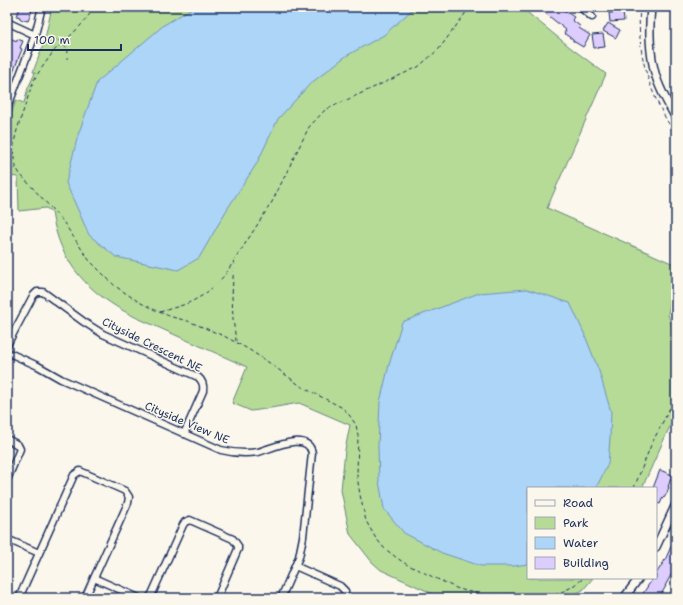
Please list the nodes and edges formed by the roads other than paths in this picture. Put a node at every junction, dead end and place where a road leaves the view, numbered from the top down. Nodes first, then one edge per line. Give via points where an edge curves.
1 (42, 7) edge
2 (580, 7) edge
3 (650, 7) edge
4 (592, 17) dead end
5 (7, 22) edge
6 (34, 38) junction
7 (9, 96) edge
8 (7, 110) edge
9 (676, 118) edge
10 (7, 345) edge
11 (7, 352) edge
12 (184, 434) junction
13 (7, 440) edge
14 (7, 480) edge
15 (676, 504) edge
16 (7, 539) edge
17 (657, 545) edge
18 (39, 553) junction
19 (295, 566) junction
20 (94, 578) junction
21 (638, 579) edge
22 (19, 598) edge
23 (85, 598) edge
24 (139, 598) edge
25 (149, 598) edge
26 (217, 598) edge
27 (281, 598) edge
28 (346, 598) edge
29 (624, 598) edge

1 - 6 street
2 - 4 street
3 - 9 street via 650,46 655,73
5 - 6 street
6 - 7 street
7 - 8 street
10 - 12 street, Cityside Crescent NE via 33,296 37,292 44,292 104,334 201,380 203,391
11 - 12 street, Cityside View NE
12 - 19 street, Cityside View NE via 211,446 238,453 258,452 285,443 298,442 311,449 304,530
13 - 14 street via 18,445 20,449
15 - 17 street
16 - 18 street
18 - 20 street via 74,475 80,471 125,491 129,499
18 - 22 street
19 - 27 street, Cityside View NE
19 - 28 street via 340,586 345,591
20 - 23 street
20 - 24 street
21 - 29 street
25 - 26 street via 183,525 190,520 233,539 238,546

